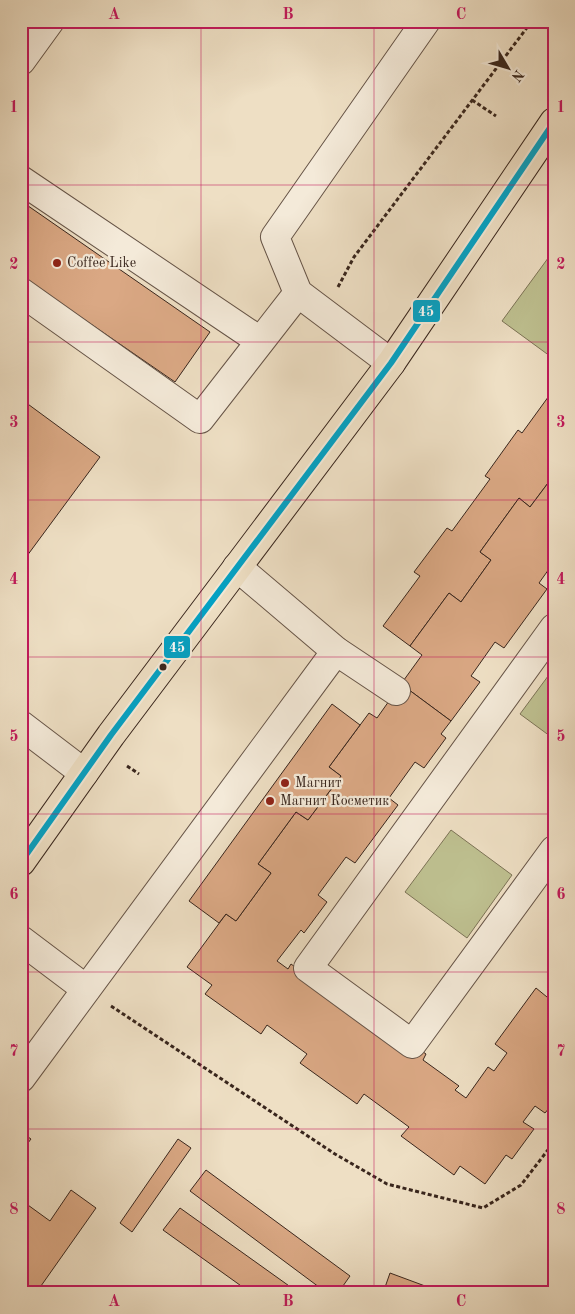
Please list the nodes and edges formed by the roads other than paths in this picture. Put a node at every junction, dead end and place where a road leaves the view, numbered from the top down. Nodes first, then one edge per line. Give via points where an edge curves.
1 (50, 21) edge
2 (426, 21) edge
3 (21, 61) edge
4 (554, 122) edge
5 (21, 180) edge
6 (21, 292) edge
7 (298, 293) junction
8 (260, 341) junction
9 (391, 363) junction
10 (237, 567) junction
11 (554, 628) edge
12 (336, 651) junction
13 (396, 691) dead end
14 (21, 725) edge
15 (84, 773) junction
16 (21, 862) edge
17 (549, 865) edge
18 (21, 940) edge
19 (86, 989) junction
20 (21, 1078) edge

1 - 3 lane
2 - 7 lane via 275,237
4 - 9 main road
5 - 8 lane
6 - 8 lane via 200,419
7 - 8 lane
7 - 9 lane
9 - 10 main road
10 - 12 lane
10 - 15 main road
11 - 17 lane via 308,968 412,1044
12 - 13 lane
12 - 19 lane
14 - 15 lane
15 - 16 main road
18 - 19 lane
19 - 20 lane

